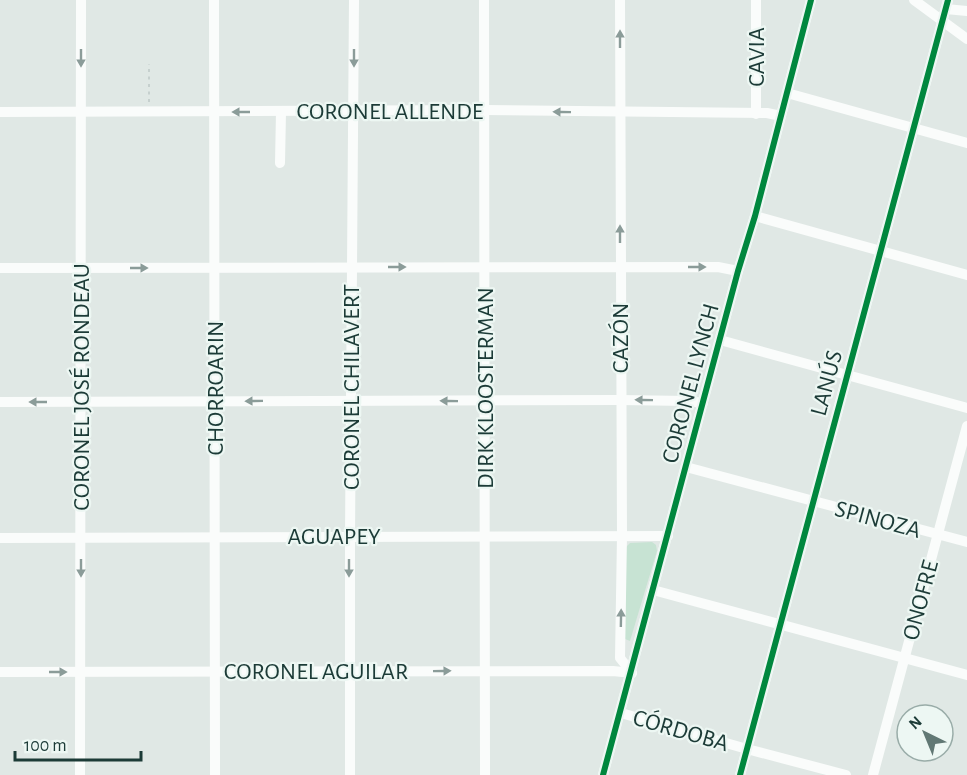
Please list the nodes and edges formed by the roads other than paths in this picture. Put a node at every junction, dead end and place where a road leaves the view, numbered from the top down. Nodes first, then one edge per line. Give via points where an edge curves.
1 (81, 0) edge
2 (214, 0) edge
3 (354, 0) edge
4 (484, 0) edge
5 (620, 0) edge
6 (756, 0) edge
7 (811, 0) edge
8 (914, 0) edge
9 (947, 4) edge
10 (967, 11) edge
11 (943, 20) junction
12 (967, 39) edge
13 (787, 93) junction
14 (485, 110) junction
15 (0, 112) edge
16 (80, 112) junction
17 (214, 112) junction
18 (281, 112) junction
19 (353, 112) junction
20 (621, 112) junction
21 (756, 114) junction
22 (781, 116) junction
23 (914, 128) junction
24 (967, 142) edge
25 (280, 163) dead end
26 (755, 216) junction
27 (880, 250) junction
28 (352, 267) junction
29 (485, 267) junction
30 (620, 267) junction
31 (0, 268) edge
32 (81, 268) junction
33 (215, 268) junction
34 (738, 271) junction
35 (967, 275) edge
36 (720, 340) junction
37 (847, 375) junction
38 (352, 400) junction
39 (620, 400) junction
40 (485, 401) junction
41 (0, 402) edge
42 (214, 402) junction
43 (81, 403) junction
44 (703, 403) junction
45 (967, 408) edge
46 (967, 426) edge
47 (686, 467) junction
48 (813, 501) junction
49 (937, 534) junction
50 (216, 536) junction
51 (484, 536) junction
52 (622, 536) junction
53 (668, 536) junction
54 (350, 537) junction
55 (0, 538) edge
56 (81, 538) junction
57 (967, 542) edge
58 (653, 590) junction
59 (780, 624) junction
60 (904, 658) junction
61 (215, 671) junction
62 (485, 671) junction
63 (0, 672) edge
64 (80, 672) junction
65 (349, 672) junction
66 (632, 673) junction
67 (967, 675) edge
68 (621, 712) junction
69 (747, 750) junction
70 (81, 775) edge
71 (215, 775) edge
72 (350, 775) edge
73 (485, 775) edge
74 (603, 775) edge
75 (740, 775) edge
76 (846, 775) edge
77 (873, 775) edge

1 -> 16 street, CORONEL JOSÉ RONDEAU
2 - 17 street, CHORROARIN
3 -> 19 street, CORONEL CHILAVERT
4 - 14 street, DIRK KLOOSTERMAN
20 -> 5 street, CAZÓN
6 - 21 street, CAVIA
7 - 13 street, CORONEL LYNCH
8 - 11 street
9 - 10 street
9 - 11 street, LANÚS
11 - 12 street
11 - 23 street, LANÚS
13 - 22 street, CORONEL LYNCH
13 - 23 street
14 - 19 street, CORONEL ALLENDE
20 -> 14 street, CORONEL ALLENDE
14 - 29 street, DIRK KLOOSTERMAN
15 - 16 street, CORONEL ALLENDE
16 - 17 street, CORONEL ALLENDE
16 - 32 street, CORONEL JOSÉ RONDEAU
18 -> 17 street, CORONEL ALLENDE
17 - 33 street, CHORROARIN
18 - 19 street, CORONEL ALLENDE
18 - 25 street
19 - 28 street, CORONEL CHILAVERT
20 - 21 street, CORONEL ALLENDE
30 -> 20 street, CAZÓN
21 - 22 street, CORONEL ALLENDE
22 - 26 street, CORONEL LYNCH
23 - 24 street
23 - 27 street, LANÚS
26 - 27 street
26 - 34 street, CORONEL LYNCH
27 - 35 street
27 - 37 street, LANÚS
28 -> 29 street
28 - 33 street
28 - 38 street, CORONEL CHILAVERT
29 - 30 street
29 - 40 street, DIRK KLOOSTERMAN
30 -> 34 street via 718,267
30 - 39 street, CAZÓN
31 - 32 street
32 -> 33 street
32 - 43 street, CORONEL JOSÉ RONDEAU
33 - 42 street, CHORROARIN
34 - 36 street, CORONEL LYNCH
36 - 37 street
36 - 44 street, CORONEL LYNCH
37 - 45 street
37 - 48 street, LANÚS
40 -> 38 street
38 -> 42 street
38 - 54 street, CORONEL CHILAVERT
39 - 40 street
44 -> 39 street
39 - 52 street, CAZÓN
40 - 51 street, DIRK KLOOSTERMAN
43 -> 41 street
42 - 43 street
42 - 50 street, CHORROARIN
43 - 56 street, CORONEL JOSÉ RONDEAU
44 - 47 street, CORONEL LYNCH
46 - 49 street, ONOFRE
47 - 48 street, SPINOZA
47 - 53 street, CORONEL LYNCH
48 - 49 street, SPINOZA
48 - 59 street, LANÚS
49 - 57 street, SPINOZA
49 - 60 street, ONOFRE
50 - 54 street, AGUAPEY
50 - 56 street, AGUAPEY
50 - 61 street, CHORROARIN
51 - 52 street, AGUAPEY
51 - 54 street, AGUAPEY
51 - 62 street, DIRK KLOOSTERMAN
52 - 53 street, AGUAPEY
66 -> 52 street, CAZÓN via 620,658
53 - 58 street, CORONEL LYNCH
54 -> 65 street, CORONEL CHILAVERT
55 - 56 street, AGUAPEY
56 -> 64 street, CORONEL JOSÉ RONDEAU
58 - 59 street
58 - 66 street, CORONEL LYNCH
59 - 60 street
59 - 69 street, LANÚS
60 - 67 street
60 - 77 street, ONOFRE
61 - 64 street, CORONEL AGUILAR
61 - 65 street, CORONEL AGUILAR
61 - 71 street, CHORROARIN
65 -> 62 street, CORONEL AGUILAR
62 - 66 street, CORONEL AGUILAR
62 - 73 street, DIRK KLOOSTERMAN
63 -> 64 street, CORONEL AGUILAR
64 - 70 street, CORONEL JOSÉ RONDEAU
65 - 72 street, CORONEL CHILAVERT
66 - 68 street, CORONEL LYNCH
68 - 69 street, CÓRDOBA
68 - 74 street, CORONEL LYNCH
69 - 75 street, LANÚS
69 - 76 street, CÓRDOBA

